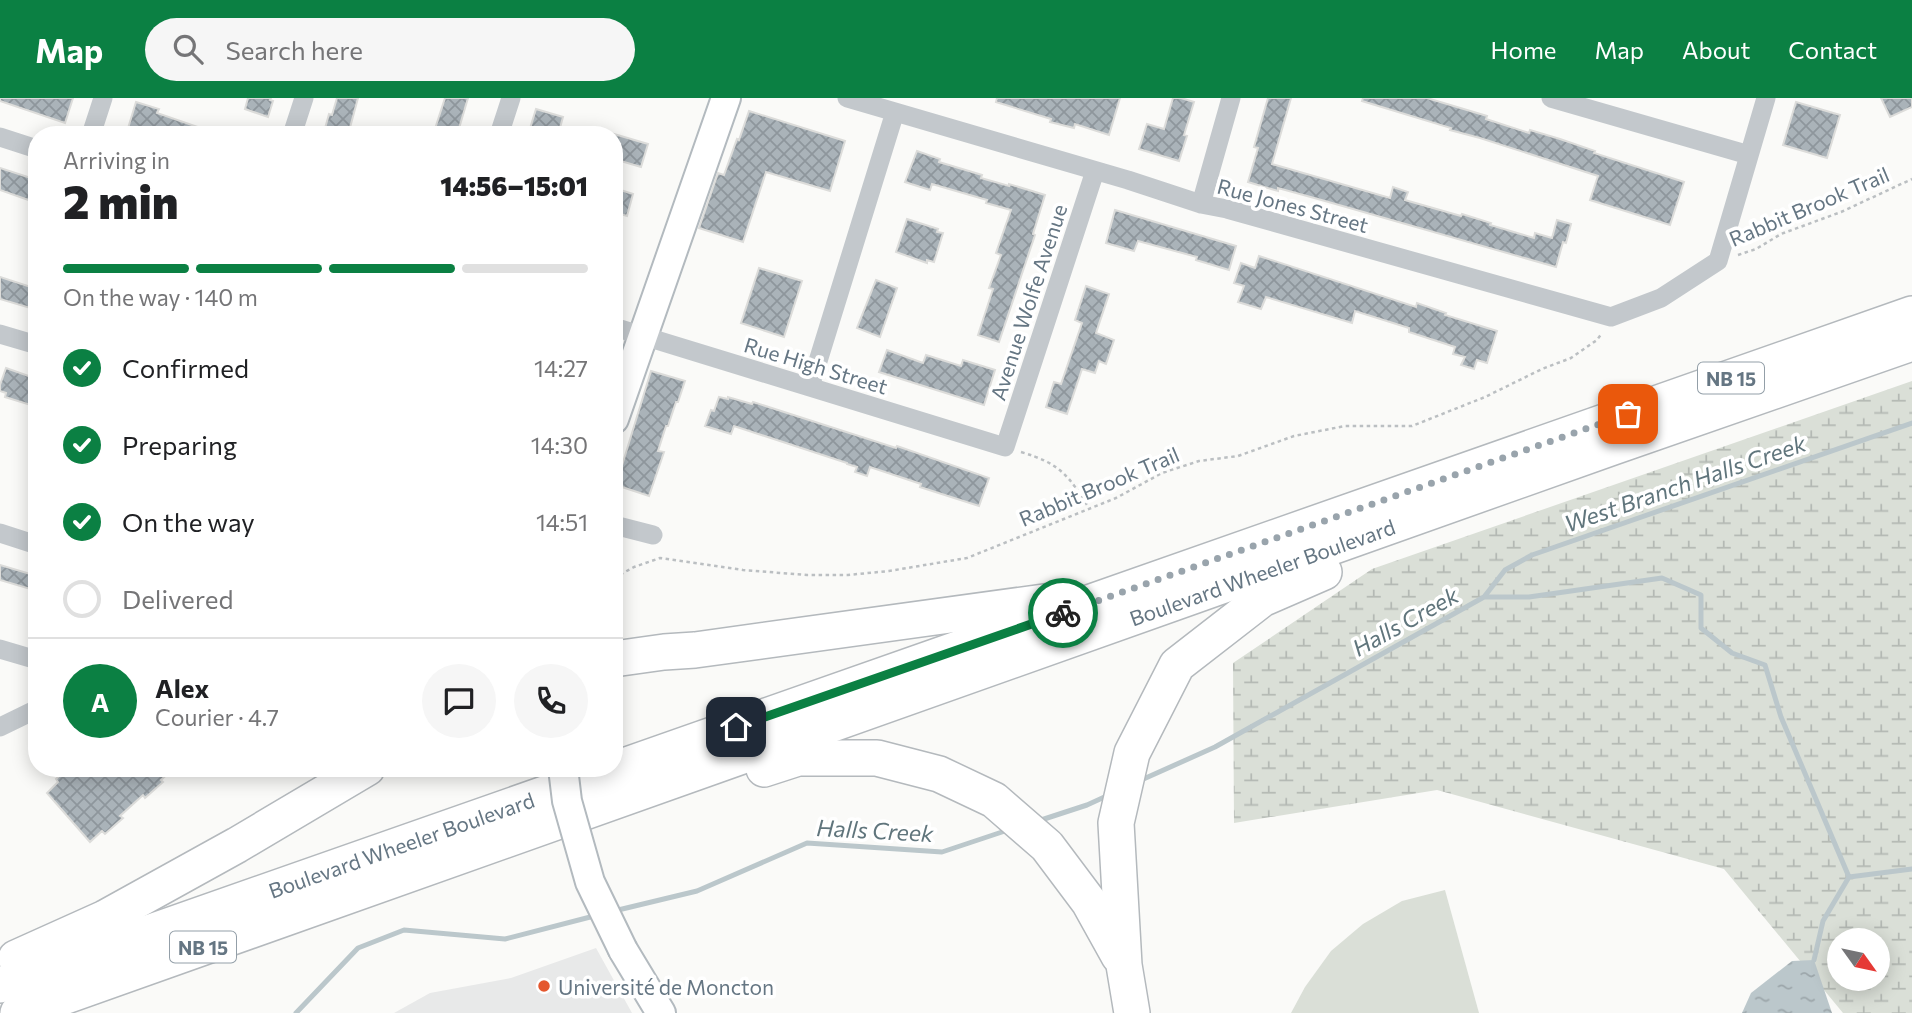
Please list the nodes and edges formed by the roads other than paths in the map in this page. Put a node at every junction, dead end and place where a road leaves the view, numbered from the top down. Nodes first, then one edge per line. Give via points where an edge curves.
1 (103, 98) edge
2 (304, 98) edge
3 (511, 98) edge
4 (726, 98) edge
5 (847, 98) edge
6 (1231, 98) edge
7 (1550, 98) edge
8 (1766, 98) edge
9 (895, 112) junction
10 (94, 126) edge
11 (295, 126) edge
12 (502, 126) edge
13 (0, 137) edge
14 (28, 146) edge
15 (1749, 155) junction
16 (1095, 171) junction
17 (1201, 204) junction
18 (1912, 314) edge
19 (623, 329) edge
20 (0, 334) edge
21 (644, 335) junction
22 (28, 342) edge
23 (1912, 343) edge
24 (810, 387) junction
25 (623, 394) edge
26 (1550, 442) junction
27 (1005, 447) joint
28 (1613, 447) junction
29 (623, 527) edge
30 (0, 533) edge
31 (653, 535) dead end
32 (28, 542) edge
33 (623, 648) edge
34 (0, 649) edge
35 (664, 652) junction
36 (28, 657) edge
37 (623, 658) edge
38 (28, 713) edge
39 (0, 727) edge
40 (623, 767) edge
41 (352, 777) edge
42 (563, 777) edge
43 (594, 777) edge
44 (388, 882) junction
45 (1124, 965) junction
46 (0, 967) edge
47 (0, 985) edge
48 (18, 1013) edge
49 (661, 1013) edge
50 (1132, 1013) edge

1 - 10 street
2 - 11 street
3 - 12 street
4 - 21 street
5 - 9 street, Rue Jones Street
6 - 17 street
7 - 15 street
8 - 15 street
9 - 16 street, Rue Jones Street
9 - 24 street
13 - 14 street
15 - 17 street, Rue Jones Street via 1718,261 1661,298 1611,317
16 - 17 street, Rue Jones Street
16 - 27 street, Avenue Wolfe Avenue
18 - 26 highway, Boulevard Wheeler Boulevard / NB 15
19 - 21 street, Rue High Street
20 - 22 street
21 - 24 street, Rue High Street
21 - 25 street
23 - 28 highway, Boulevard Wheeler Boulevard / NB 15
24 - 27 street, Rue High Street
26 - 35 highway via 1483,454 1062,599
26 - 40 highway, Boulevard Wheeler Boulevard / NB 15
28 - 44 highway, Boulevard Wheeler Boulevard / NB 15
28 - 45 highway via 1262,599 1177,665 1132,752 1116,823
29 - 31 street
30 - 32 street
33 - 35 highway
34 - 36 street
35 - 37 highway
38 - 39 street
41 - 46 highway via 105,918
42 - 49 street, bridge via 590,881
43 - 47 highway, Boulevard Wheeler Boulevard / NB 15
44 - 45 highway via 496,858 797,758 877,758 939,774 994,800 1047,846 1089,902
44 - 48 highway, Boulevard Wheeler Boulevard / NB 15
45 - 50 highway

